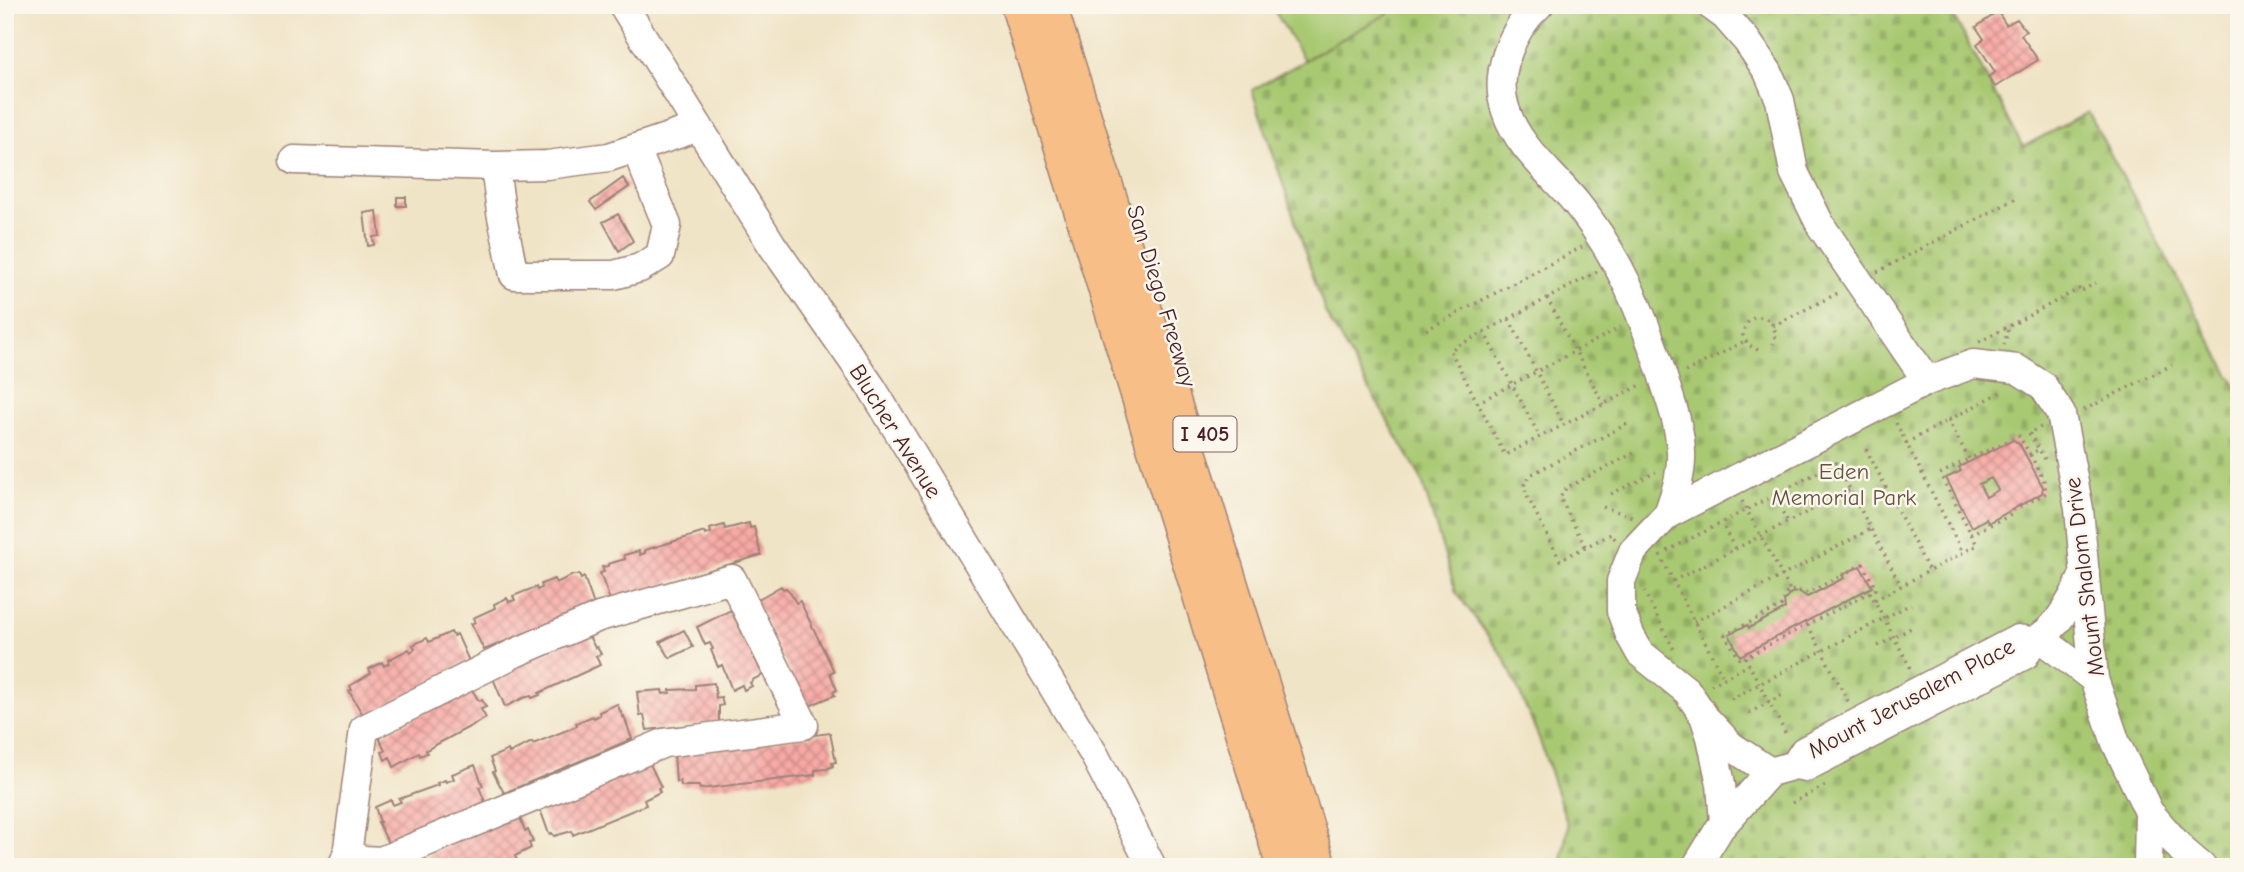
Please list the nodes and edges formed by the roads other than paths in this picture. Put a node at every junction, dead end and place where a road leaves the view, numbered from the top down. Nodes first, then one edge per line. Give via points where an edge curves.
1 (623, 5) edge
2 (1020, 5) edge
3 (1047, 5) edge
4 (1072, 5) edge
5 (1539, 5) edge
6 (1710, 5) edge
7 (699, 127) junction
8 (636, 149) junction
9 (294, 160) dead end
10 (495, 166) junction
11 (1927, 381) junction
12 (1663, 519) junction
13 (2086, 569) junction
14 (2036, 640) junction
15 (2094, 679) junction
16 (1688, 697) junction
17 (1241, 726) junction
18 (1788, 765) junction
19 (2149, 813) junction
20 (1724, 823) junction
21 (344, 861) edge
22 (1152, 867) edge
23 (1259, 867) edge
24 (1286, 867) edge
25 (1318, 867) edge
26 (1339, 867) edge
27 (1696, 867) edge
28 (2148, 867) edge
29 (2202, 867) edge

1 - 7 street, Blucher Avenue
2 - 17 highway, I 405
3 - 25 highway
4 - 26 highway, San Diego Freeway / I 405
5 - 12 street via 1515,35 1504,62 1501,88 1505,110 1525,146 1601,237 1642,316 1676,417 1681,459 1678,485
6 - 11 street via 1726,16 1768,72 1780,100 1794,172 1821,226
7 - 8 street
7 - 22 street, Blucher Avenue via 772,245 872,388 1095,756
8 - 10 street via 547,165
8 - 10 street via 667,225 660,256 614,275 514,275
9 - 10 street
11 - 12 street, Mount Shalom Drive
11 - 13 street, Mount Shalom Drive via 1973,364 2017,369 2043,386 2063,421
12 - 16 street via 1631,556 1621,581 1621,611 1640,653
13 - 14 street, Mount Jerusalem Place via 2072,602
13 - 15 street, Mount Shalom Drive
14 - 15 street, Mount Jerusalem Place
14 - 18 street, Mount Jerusalem Place via 2018,639 1804,751
14 - 18 street, Mount Jerusalem Place via 2025,655 1806,766
15 - 19 street, Mount Shalom Drive via 2116,743
16 - 18 street via 1731,746
16 - 20 street via 1711,737
17 - 23 highway via 1240,789
17 - 24 highway, I 405
18 - 20 street, Mount Jerusalem Place
19 - 28 street
19 - 29 street, Mount Shalom Drive
20 - 27 street, Mount Jerusalem Place
21 - 21 street via 364,729 515,653 599,617 732,579 804,725 664,743 381,861

